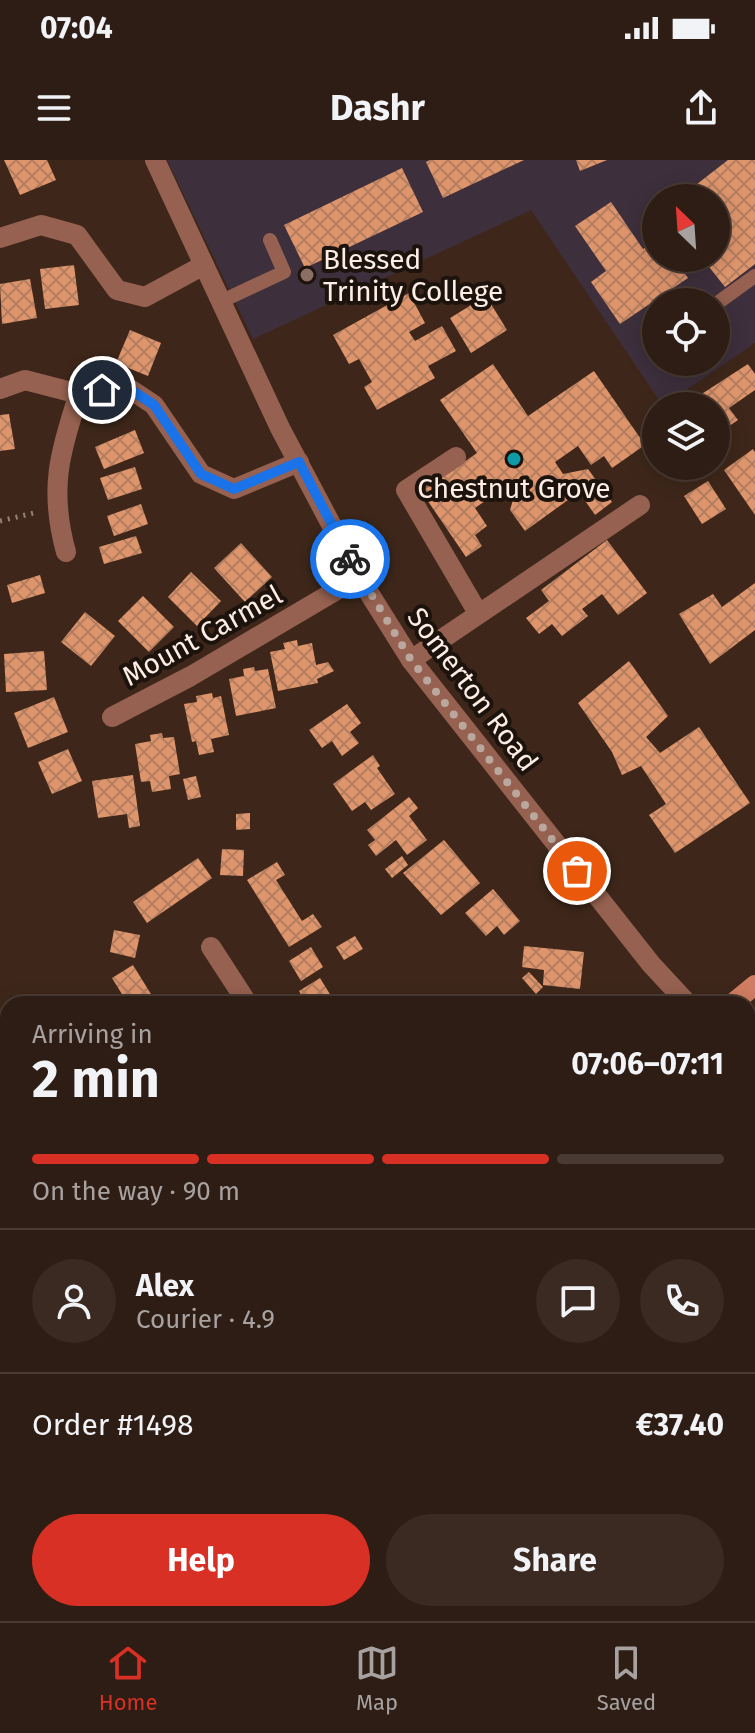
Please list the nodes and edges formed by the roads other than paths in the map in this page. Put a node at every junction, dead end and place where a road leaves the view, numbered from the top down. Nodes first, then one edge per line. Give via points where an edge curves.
1 (155, 160) edge
2 (0, 238) edge
3 (270, 240) dead end
4 (204, 265) junction
5 (755, 276) edge
6 (730, 294) edge
7 (222, 301) junction
8 (0, 389) edge
9 (79, 394) junction
10 (456, 457) dead end
11 (299, 462) junction
12 (640, 505) dead end
13 (66, 552) dead end
14 (359, 577) junction
15 (478, 613) junction
16 (411, 660) junction
17 (112, 717) dead end
18 (211, 947) dead end
19 (243, 996) edge
20 (681, 996) edge

1 - 4 street, Somerton Road
2 - 4 street via 41,225 77,235 117,290 145,297
3 - 7 lane via 284,272
4 - 7 street, Somerton Road
5 - 6 lane
7 - 11 street, Somerton Road
8 - 9 street via 25,380
9 - 11 street via 124,385 154,405 201,474 234,489
9 - 13 street via 61,447 57,508
10 - 15 street via 406,490
11 - 14 street, Somerton Road
12 - 15 street
14 - 16 street, Somerton Road
14 - 17 street, Mount Carmel
15 - 16 street
16 - 20 street, Somerton Road
18 - 19 street

